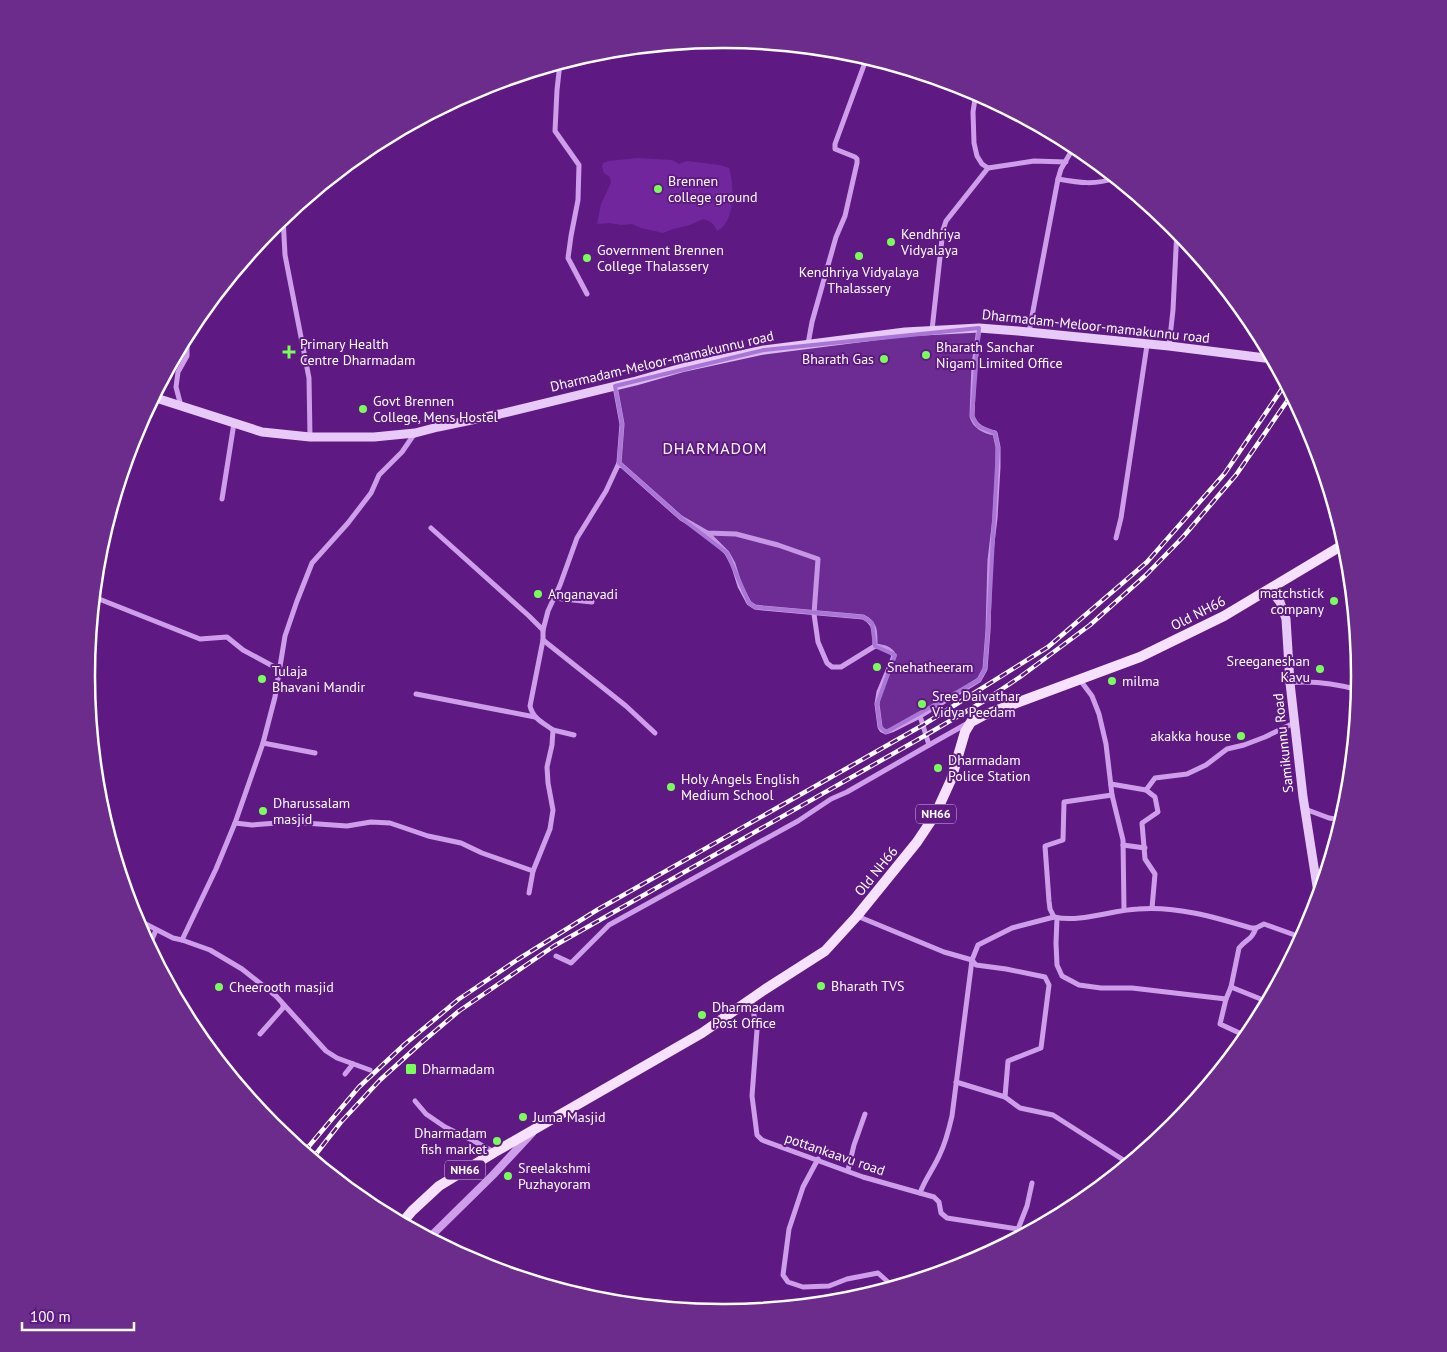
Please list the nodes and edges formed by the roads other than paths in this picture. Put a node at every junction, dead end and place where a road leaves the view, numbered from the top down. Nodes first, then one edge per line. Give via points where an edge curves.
1 (864, 64) edge
2 (559, 70) edge
3 (975, 100) edge
4 (1071, 152) edge
5 (1066, 162) junction
6 (988, 168) junction
7 (1058, 179) junction
8 (1110, 180) edge
9 (284, 228) edge
10 (1176, 241) edge
11 (587, 294) dead end
12 (979, 328) junction
13 (932, 330) junction
14 (1029, 332) junction
15 (808, 344) junction
16 (1147, 345) junction
17 (1169, 346) junction
18 (187, 349) edge
19 (1266, 358) edge
20 (615, 386) junction
21 (159, 399) edge
22 (181, 406) junction
23 (234, 423) junction
24 (415, 433) junction
25 (310, 437) junction
26 (619, 463) junction
27 (222, 500) dead end
28 (431, 528) dead end
29 (707, 533) junction
30 (1116, 538) dead end
31 (1339, 547) edge
32 (1270, 589) junction
33 (554, 598) junction
34 (99, 599) edge
35 (592, 602) dead end
36 (814, 614) junction
37 (543, 630) junction
38 (543, 640) junction
39 (875, 646) junction
40 (280, 670) junction
41 (1080, 680) junction
42 (1290, 683) junction
43 (1352, 689) edge
44 (416, 694) dead end
45 (920, 716) junction
46 (535, 718) junction
47 (971, 722) junction
48 (1295, 722) junction
49 (553, 730) junction
50 (654, 733) dead end
51 (574, 735) dead end
52 (263, 743) junction
53 (929, 745) junction
54 (315, 753) dead end
55 (1111, 784) junction
56 (1146, 790) junction
57 (1112, 796) junction
58 (1304, 809) junction
59 (1336, 819) edge
60 (235, 823) junction
61 (1123, 845) junction
62 (1145, 848) junction
63 (533, 871) junction
64 (1317, 884) edge
65 (529, 893) dead end
66 (1152, 908) junction
67 (1124, 910) junction
68 (857, 916) junction
69 (1056, 917) junction
70 (147, 925) edge
71 (1256, 928) junction
72 (156, 930) junction
73 (1295, 936) edge
74 (153, 938) edge
75 (182, 940) junction
76 (556, 956) dead end
77 (972, 960) junction
78 (1231, 987) junction
79 (751, 999) junction
80 (1226, 999) junction
81 (1262, 1000) edge
82 (282, 1003) junction
83 (1240, 1033) edge
84 (260, 1034) dead end
85 (353, 1064) junction
86 (370, 1070) dead end
87 (345, 1074) dead end
88 (956, 1082) junction
89 (1005, 1097) junction
90 (415, 1101) dead end
91 (865, 1114) dead end
92 (536, 1128) junction
93 (495, 1152) junction
94 (818, 1160) junction
95 (1124, 1160) edge
96 (848, 1170) junction
97 (1032, 1183) dead end
98 (920, 1193) junction
99 (406, 1218) edge
100 (1018, 1229) joint
101 (434, 1233) edge
102 (888, 1283) edge

1 - 15 street via 835,144 836,149 855,157 857,163
2 - 11 street via 555,131 579,165 578,200 568,258
3 - 6 street via 974,143 977,156
4 - 5 street
5 - 6 street via 1034,161
5 - 7 street
6 - 13 street via 946,221
7 - 8 street via 1090,183
7 - 14 street
9 - 25 street via 285,255 309,378
10 - 17 street
12 - 13 main road, Dharmadam-Meloor-mamakunnu road
12 - 14 main road, Dharmadam-Meloor-mamakunnu road
12 - 45 street via 972,416 985,432 995,433 998,447 985,669 979,680
13 - 15 main road, Dharmadam-Meloor-mamakunnu road
14 - 16 main road, Dharmadam-Meloor-mamakunnu road
15 - 20 main road, Dharmadam-Meloor-mamakunnu road via 685,367
16 - 17 main road, Dharmadam-Meloor-mamakunnu road
16 - 30 street
17 - 19 main road, Dharmadam-Meloor-mamakunnu road
18 - 22 street via 176,387
20 - 24 main road, Dharmadam-Meloor-mamakunnu road
20 - 26 street via 622,424
21 - 22 main road, Dharmadam-Meloor-mamakunnu road
22 - 23 main road, Dharmadam-Meloor-mamakunnu road
23 - 25 main road, Dharmadam-Meloor-mamakunnu road via 262,432
23 - 27 street
24 - 25 main road, Dharmadam-Meloor-mamakunnu road
24 - 40 street via 379,475 371,493 348,523 312,563 285,636
26 - 29 street via 681,518
26 - 33 street via 577,538
28 - 37 street
29 - 36 street via 727,553 749,603 755,607
29 - 36 street via 736,534 818,559
31 - 32 main road, Old NH66
32 - 41 main road, Old NH66 via 1140,658
32 - 42 main road, Samikunnu Road via 1286,618
33 - 35 street
33 - 37 street
34 - 40 street via 200,639 227,637 243,650
36 - 39 street via 867,619 874,627
36 - 39 street via 818,642 832,667 841,667
37 - 38 street
38 - 46 street via 531,700
38 - 50 street via 626,706
39 - 45 street via 886,648 894,656 879,692 880,726 886,732
40 - 52 street
41 - 47 main road, Old NH66
41 - 55 street via 1092,696 1099,714
42 - 43 street via 1309,681
42 - 48 main road, Samikunnu Road
44 - 46 street
45 - 53 street
46 - 49 street
47 - 53 street
47 - 68 main road, Old NH66 / NH66 via 935,815
48 - 56 street via 1265,738 1227,749 1187,774 1155,778
48 - 58 main road, Samikunnu Road
49 - 51 street
49 - 63 street via 547,767 553,810 550,829
52 - 54 street
52 - 60 street
53 - 76 street via 609,925 571,963
55 - 56 street
55 - 57 street
56 - 62 street via 1155,796 1158,812 1142,823
57 - 61 street
57 - 69 street via 1064,802 1063,840 1045,846 1050,909
58 - 59 street
58 - 64 main road, Samikunnu Road
60 - 63 street via 252,826 290,822 347,826 390,823 461,844
60 - 75 street
61 - 62 street
61 - 67 street
62 - 66 street via 1145,859 1155,874
63 - 65 street
66 - 67 street
66 - 71 street via 1200,913
67 - 69 street
68 - 77 street via 944,952
68 - 79 main road, Old NH66 / NH66 via 825,951
69 - 77 street via 1012,928 978,945
69 - 80 street via 1057,965 1062,976 1080,985
70 - 72 street
71 - 73 street via 1264,924
71 - 78 street via 1252,937 1239,948
72 - 74 street
72 - 75 street
75 - 82 street via 210,950 242,969
77 - 88 street
77 - 89 street via 976,965 1045,977 1049,985 1041,1048 1008,1061
78 - 80 street
78 - 81 street
79 - 92 main road, Old NH66 / NH66 via 702,1033
79 - 94 street, pottankaavu road via 758,1030 752,1096 757,1135 762,1140
80 - 83 street via 1220,1024
82 - 84 street via 283,1008
82 - 85 street via 326,1051
85 - 86 street
85 - 87 street
88 - 89 street
88 - 98 street via 947,1137
89 - 95 street via 1020,1108 1053,1115
90 - 93 street via 426,1114 445,1127
91 - 96 street
92 - 93 main road, Old NH66 / NH66
92 - 101 street
93 - 99 main road, Old NH66 / NH66 via 440,1186
94 - 96 street, pottankaavu road
94 - 102 street via 803,1187 789,1230 783,1275 788,1282 802,1287 829,1286 878,1272
96 - 98 street, pottankaavu road
97 - 100 street
98 - 100 street, pottankaavu road via 934,1197 947,1218

